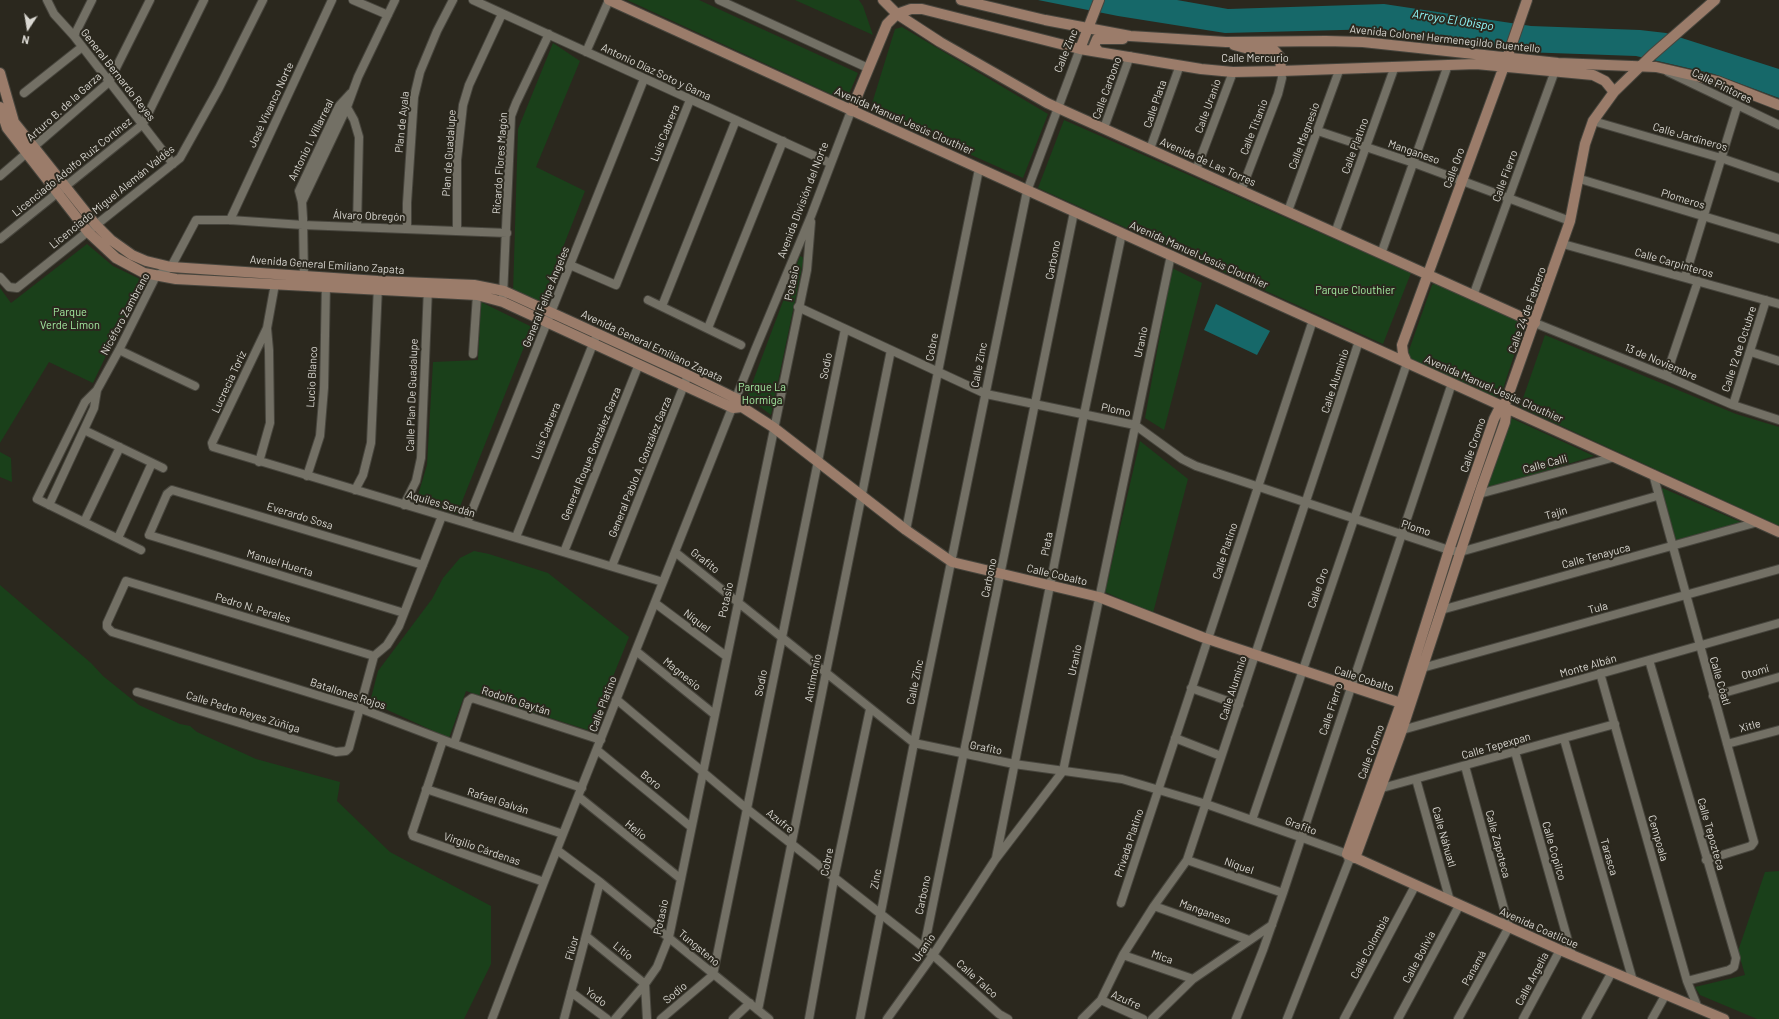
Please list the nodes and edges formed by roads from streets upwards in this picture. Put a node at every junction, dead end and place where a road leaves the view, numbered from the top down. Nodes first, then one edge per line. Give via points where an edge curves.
1 (46, 0) edge
2 (92, 0) edge
3 (150, 0) edge
4 (204, 0) edge
5 (263, 0) edge
6 (332, 0) edge
7 (353, 0) edge
8 (395, 0) edge
9 (453, 0) edge
10 (473, 0) edge
11 (609, 0) edge
12 (719, 0) edge
13 (883, 0) edge
14 (961, 0) edge
15 (1099, 0) edge
16 (1527, 0) edge
17 (1715, 0) edge
18 (502, 14) junction
19 (897, 14) junction
20 (388, 15) junction
21 (1090, 24) junction
22 (549, 34) junction
23 (74, 36) junction
24 (1130, 36) junction
25 (1226, 42) junction
26 (82, 47) junction
27 (1080, 49) junction
28 (586, 52) junction
29 (1099, 52) junction
30 (1130, 56) junction
31 (1476, 59) junction
32 (1507, 59) junction
33 (1558, 63) junction
34 (1180, 65) junction
35 (1448, 65) junction
36 (1395, 66) junction
37 (1640, 66) junction
38 (1656, 67) junction
39 (868, 68) junction
40 (1340, 68) junction
41 (1281, 71) junction
42 (1233, 72) junction
43 (0, 73) edge
44 (1554, 73) junction
45 (644, 79) junction
46 (109, 82) junction
47 (352, 92) junction
48 (1614, 92) junction
49 (24, 93) dead end
50 (343, 99) junction
51 (690, 100) junction
52 (1779, 105) edge
53 (1738, 106) junction
54 (0, 107) edge
55 (347, 107) junction
56 (1057, 107) junction
57 (851, 111) junction
58 (736, 120) junction
59 (1593, 121) junction
60 (143, 124) junction
61 (1779, 125) edge
62 (1104, 128) junction
63 (1318, 131) junction
64 (783, 141) junction
65 (1366, 147) junction
66 (1150, 149) junction
67 (31, 151) junction
68 (1721, 158) junction
69 (830, 163) junction
70 (1414, 163) junction
71 (173, 164) junction
72 (979, 169) junction
73 (1196, 170) junction
74 (0, 176) edge
75 (1779, 178) edge
76 (1580, 179) junction
77 (1462, 181) junction
78 (66, 186) junction
79 (1241, 190) junction
80 (1027, 191) junction
81 (58, 193) junction
82 (1509, 199) junction
83 (302, 202) junction
84 (1288, 211) junction
85 (1074, 212) junction
86 (811, 216) junction
87 (1704, 216) junction
88 (230, 220) junction
89 (1570, 221) junction
90 (96, 225) junction
91 (303, 225) junction
92 (357, 227) junction
93 (406, 229) junction
94 (457, 231) junction
95 (88, 232) junction
96 (507, 233) junction
97 (1122, 233) junction
98 (1335, 233) junction
99 (0, 239) edge
100 (1779, 239) edge
101 (1563, 244) junction
102 (1381, 254) junction
103 (1171, 255) junction
104 (570, 265) junction
105 (171, 267) junction
106 (1428, 275) junction
107 (156, 276) junction
108 (0, 277) edge
109 (1685, 277) junction
110 (304, 281) junction
111 (1698, 281) junction
112 (326, 282) junction
113 (275, 284) junction
114 (378, 286) junction
115 (428, 288) junction
116 (476, 294) junction
117 (1473, 296) junction
118 (503, 297) junction
119 (648, 300) dead end
120 (1766, 300) junction
121 (1779, 304) edge
122 (662, 306) junction
123 (798, 307) junction
124 (552, 314) junction
125 (1313, 320) junction
126 (547, 323) junction
127 (1535, 323) junction
128 (267, 328) junction
129 (708, 328) junction
130 (845, 329) junction
131 (595, 338) junction
132 (1359, 341) junction
133 (1402, 344) junction
134 (741, 345) dead end
135 (119, 350) junction
136 (891, 350) junction
137 (1379, 350) junction
138 (1751, 352) junction
139 (473, 354) dead end
140 (1779, 361) edge
141 (1407, 363) junction
142 (639, 364) junction
143 (939, 372) junction
144 (688, 375) junction
145 (1666, 376) junction
146 (1452, 383) junction
147 (684, 385) junction
148 (195, 386) dead end
149 (97, 390) junction
150 (986, 394) junction
151 (737, 404) junction
152 (1733, 405) junction
153 (1035, 406) junction
154 (1504, 406) junction
155 (1084, 414) junction
156 (1779, 420) edge
157 (1135, 425) junction
158 (773, 427) junction
159 (84, 430) junction
160 (120, 447) junction
161 (213, 447) joint
162 (1615, 457) junction
163 (259, 462) junction
164 (818, 462) junction
165 (152, 463) junction
166 (163, 468) dead end
167 (1653, 474) junction
168 (307, 476) junction
169 (1259, 486) junction
170 (170, 490) joint
171 (356, 490) junction
172 (1480, 494) junction
173 (861, 495) junction
174 (1657, 496) junction
175 (1306, 503) junction
176 (49, 505) junction
177 (404, 505) junction
178 (442, 516) junction
179 (1354, 518) junction
180 (84, 522) junction
181 (1758, 522) junction
182 (467, 523) junction
183 (906, 530) junction
184 (1779, 532) edge
185 (1401, 535) junction
186 (516, 537) junction
187 (118, 538) junction
188 (1672, 547) junction
189 (142, 550) dead end
190 (1449, 550) junction
191 (564, 552) junction
192 (675, 552) junction
193 (1460, 552) junction
194 (952, 562) junction
195 (424, 565) junction
196 (612, 566) junction
197 (1779, 569) edge
198 (1000, 574) junction
199 (126, 581) joint
200 (663, 582) junction
201 (1050, 586) junction
202 (1685, 596) junction
203 (1099, 597) junction
204 (737, 600) junction
205 (655, 603) junction
206 (1441, 610) junction
207 (404, 613) junction
208 (1779, 623) edge
209 (781, 636) junction
210 (1208, 639) junction
211 (1698, 645) junction
212 (636, 651) junction
213 (1255, 655) junction
214 (374, 656) junction
215 (726, 656) junction
216 (1649, 660) junction
217 (1422, 668) junction
218 (1302, 671) junction
219 (825, 673) junction
220 (1600, 673) junction
221 (1779, 677) edge
222 (1350, 686) junction
223 (1191, 688) junction
224 (137, 692) dead end
225 (1713, 696) junction
226 (616, 700) junction
227 (1401, 703) junction
228 (1239, 705) junction
229 (359, 708) junction
230 (870, 709) junction
231 (714, 714) junction
232 (1615, 724) junction
233 (1402, 730) junction
234 (1779, 730) edge
235 (1175, 738) junction
236 (1564, 739) junction
237 (443, 740) junction
238 (601, 740) junction
239 (914, 743) junction
240 (454, 744) junction
241 (1727, 744) junction
242 (597, 750) junction
243 (1515, 752) junction
244 (964, 755) junction
245 (1221, 756) junction
246 (1014, 764) junction
247 (1465, 766) junction
248 (703, 770) junction
249 (1063, 771) junction
250 (1416, 779) junction
251 (582, 788) junction
252 (1382, 788) junction
253 (426, 789) junction
254 (1158, 789) junction
255 (578, 797) junction
256 (1206, 804) junction
257 (747, 808) junction
258 (1252, 820) junction
259 (691, 827) junction
260 (563, 834) junction
261 (1300, 837) junction
262 (792, 844) junction
263 (556, 850) junction
264 (1350, 858) junction
265 (995, 860) junction
266 (1187, 860) junction
267 (1706, 860) junction
268 (680, 879) junction
269 (834, 879) junction
270 (544, 882) junction
271 (600, 882) junction
272 (1415, 886) junction
273 (1283, 893) junction
274 (1121, 903) dead end
275 (1455, 904) junction
276 (1154, 906) junction
277 (880, 914) junction
278 (1272, 925) junction
279 (1509, 927) junction
280 (586, 936) junction
281 (669, 937) junction
282 (1249, 940) junction
283 (924, 948) junction
284 (1560, 950) junction
285 (933, 955) junction
286 (1124, 955) junction
287 (1572, 955) junction
288 (1612, 972) junction
289 (713, 975) junction
290 (1193, 979) junction
291 (1633, 981) junction
292 (1687, 981) junction
293 (646, 984) junction
294 (571, 992) junction
295 (1666, 994) junction
296 (1101, 1000) junction
297 (750, 1003) junction
298 (1698, 1008) junction
299 (758, 1010) junction
300 (1161, 1010) junction
301 (1718, 1018) edge
302 (492, 1019) edge
303 (564, 1019) edge
304 (607, 1019) edge
305 (615, 1019) edge
306 (647, 1019) edge
307 (661, 1019) edge
308 (733, 1019) edge
309 (769, 1019) edge
310 (809, 1019) edge
311 (860, 1019) edge
312 (887, 1019) edge
313 (1008, 1019) edge
314 (1082, 1019) edge
315 (1143, 1019) edge
316 (1152, 1019) edge
317 (1158, 1019) edge
318 (1236, 1019) edge
319 (1287, 1019) edge
320 (1344, 1019) edge
321 (1398, 1019) edge
322 (1458, 1019) edge
323 (1523, 1019) edge
324 (1586, 1019) edge
325 (1652, 1019) edge

1 - 23 street, General Bernardo Reyes via 54,14
2 - 23 street
3 - 46 street, Arturo B. de la Garza
4 - 60 street, Licenciado Adolfo Ruiz Cortínez
5 - 71 street, Licenciado Miguel Alemán Valdés via 184,153
6 - 88 street, José Vivanco Norte
7 - 20 street
8 - 20 street, Antonio I. Villarreal
9 - 93 street, Plan de Ayala via 420,72 414,96
10 - 18 street, Antonio Díaz Soto y Gama
11 - 28 street
11 - 57 street, Avenida Manuel Jesús Clouthier
12 - 39 street
13 - 19 street, Avenida de Las Torres
14 - 21 street, Avenida Colonel Hermenegildo Buentello
15 - 21 street, Calle Zinc
16 - 32 street, Calle Oro
17 - 37 street, Calle 24 de Febrero
18 - 22 street, Antonio Díaz Soto y Gama
18 - 94 street, Plan de Guadalupe via 469,85 463,105 458,160
19 - 27 street, Calle Mercurio via 910,8 922,9
19 - 39 street, Avenida División del Norte via 887,24
19 - 56 street, Avenida de Las Torres via 977,64
20 - 47 street, Antonio I. Villarreal
21 - 24 street, Avenida Colonel Hermenegildo Buentello
21 - 27 street, Calle Zinc
22 - 28 street, Antonio Díaz Soto y Gama
22 - 96 street, Ricardo Flores Magón via 512,116
23 - 26 street, General Bernardo Reyes
24 - 25 street, Avenida Colonel Hermenegildo Buentello
24 - 29 street via 1122,40 1097,39 1094,46
25 - 31 street, Avenida Colonel Hermenegildo Buentello via 1326,40 1397,44
25 - 41 street via 1245,48 1275,51 1280,57
26 - 46 street, General Bernardo Reyes
26 - 49 street
27 - 29 street, Calle Mercurio
27 - 56 street, Calle Zinc
28 - 45 street, Antonio Díaz Soto y Gama
29 - 30 street, Calle Mercurio
30 - 34 street, Calle Mercurio
30 - 62 street, Calle Carbono
31 - 32 street, Calle Mercurio
31 - 35 street, Calle Mercurio
32 - 33 street, Avenida Colonel Hermenegildo Buentello
32 - 44 street, Calle Mercurio
32 - 77 street, Calle Oro
33 - 37 street, Avenida Colonel Hermenegildo Buentello
33 - 44 street, Calle Fierro
34 - 42 street, Calle Mercurio
34 - 66 street, Calle Plata
35 - 36 street, Calle Mercurio
35 - 70 street
36 - 40 street, Calle Mercurio
36 - 65 street, Calle Platino
37 - 38 street, Avenida Colonel Hermenegildo Buentello
37 - 48 street, Calle 24 de Febrero
38 - 52 street, Avenida Colonel Hermenegildo Buentello via 1710,79
38 - 53 street, Calle Pintores
39 - 57 street, Avenida División del Norte
40 - 41 street, Calle Mercurio
40 - 63 street, Calle Magnesio
41 - 42 street, Calle Mercurio
41 - 79 street, Calle Titanio via 1278,94
42 - 73 street, Calle Uranio
43 - 67 street, Avenida General Emiliano Zapata via 14,122
44 - 48 street, Calle Mercurio via 1593,75 1605,81
44 - 82 street, Calle Fierro
45 - 51 street, Antonio Díaz Soto y Gama
45 - 104 street, General Felipe Ángeles
46 - 60 street, General Bernardo Reyes
46 - 67 street, Arturo B. de la Garza
47 - 50 street, Antonio I. Villarreal
47 - 55 street, Antonio I. Villarreal
48 - 59 street, Calle 24 de Febrero
50 - 55 street
50 - 83 street, Antonio I. Villarreal via 299,191
51 - 58 street, Antonio Díaz Soto y Gama
51 - 104 street, Luis Cabrera via 616,285
53 - 61 street, Calle Pintores
53 - 68 street
54 - 67 street, Avenida General Emiliano Zapata via 7,128
55 - 83 street, Antonio I. Villarreal
55 - 92 street via 356,124 359,137
56 - 62 street, Avenida de Las Torres
56 - 80 street, Calle Zinc
57 - 69 street, Avenida División del Norte
57 - 72 street, Avenida Manuel Jesús Clouthier
58 - 64 street, Antonio Díaz Soto y Gama
58 - 122 street
59 - 68 street, Calle Jardineros
59 - 76 street, Calle 24 de Febrero via 1585,144
60 - 71 street, General Bernardo Reyes
60 - 78 street, Licenciado Adolfo Ruiz Cortínez
62 - 66 street, Avenida de Las Torres
63 - 65 street, Manganeso
63 - 84 street, Calle Magnesio
64 - 69 street, Antonio Díaz Soto y Gama
64 - 129 street
65 - 70 street, Manganeso
65 - 98 street, Calle Platino
66 - 73 street, Avenida de Las Torres
67 - 74 street, Arturo B. de la Garza
67 - 78 street, Avenida General Emiliano Zapata
67 - 81 street, Avenida General Emiliano Zapata
68 - 75 street, Calle Jardineros
68 - 87 street
69 - 86 street, Avenida División del Norte
70 - 77 street, Manganeso
70 - 102 street
71 - 90 street, Licenciado Miguel Alemán Valdés
72 - 80 street, Avenida Manuel Jesús Clouthier
72 - 143 street, Cobre
73 - 79 street, Avenida de Las Torres
76 - 87 street, Plomeros
76 - 89 street, Calle 24 de Febrero
77 - 82 street, Manganeso
77 - 106 street, Calle Oro
78 - 81 street, Licenciado Adolfo Ruiz Cortínez
78 - 90 street, Avenida General Emiliano Zapata
79 - 84 street, Avenida de Las Torres
80 - 85 street, Avenida Manuel Jesús Clouthier
80 - 150 street, Calle Zinc
81 - 95 street, Avenida General Emiliano Zapata
81 - 99 street, Licenciado Adolfo Ruiz Cortínez
82 - 89 street, Manganeso
82 - 117 street, Calle Fierro
83 - 91 street, Antonio I. Villarreal
84 - 98 street, Avenida de Las Torres
85 - 97 street, Avenida Manuel Jesús Clouthier
85 - 153 street, Carbono
86 - 123 street, Potasio via 809,255
86 - 151 street, Avenida División del Norte
87 - 100 street, Plomeros
87 - 109 street
88 - 91 street, Álvaro Obregón
88 - 105 street via 196,220
89 - 101 street, Calle 24 de Febrero
90 - 95 street, Licenciado Miguel Alemán Valdés
90 - 105 street, Avenida General Emiliano Zapata via 132,255
91 - 92 street, Álvaro Obregón
91 - 110 street, Antonio I. Villarreal
92 - 93 street, Álvaro Obregón
93 - 94 street, Álvaro Obregón
94 - 96 street, Álvaro Obregón
95 - 107 street, Avenida General Emiliano Zapata via 131,268
95 - 108 street, Licenciado Miguel Alemán Valdés via 17,288 12,288
96 - 118 street, Ricardo Flores Magón
97 - 103 street, Avenida Manuel Jesús Clouthier
97 - 155 street, Plata
98 - 102 street, Avenida de Las Torres
101 - 109 street, Calle Carpinteros
101 - 127 street, Calle 24 de Febrero
102 - 106 street, Avenida de Las Torres
103 - 125 street, Avenida Manuel Jesús Clouthier
103 - 157 street, Uranio
104 - 124 street, General Felipe Ángeles
105 - 107 street, Nicéforo Zambrano
105 - 110 street, Avenida General Emiliano Zapata
106 - 117 street, Avenida de Las Torres
106 - 133 street, Calle Oro
107 - 113 street, Avenida General Emiliano Zapata
107 - 135 street, Nicéforo Zambrano
109 - 111 street, Calle Carpinteros
110 - 112 street, Avenida General Emiliano Zapata
110 - 113 street, Avenida General Emiliano Zapata
111 - 120 street, Calle Carpinteros
111 - 145 street
112 - 114 street, Avenida General Emiliano Zapata
112 - 168 street, Lucio Blanco via 324,388 320,436
113 - 128 street
114 - 115 street, Avenida General Emiliano Zapata
114 - 171 street via 371,443 363,475
115 - 116 street, Avenida General Emiliano Zapata
115 - 118 street, Avenida General Emiliano Zapata via 474,285
115 - 177 street, Calle Plan De Guadalupe via 421,458 416,481
116 - 118 street, Avenida General Emiliano Zapata
116 - 139 street
117 - 127 street, Avenida de Las Torres
118 - 124 street, Avenida General Emiliano Zapata
118 - 126 street, Avenida General Emiliano Zapata
119 - 122 street
120 - 121 street, Calle Carpinteros
120 - 138 street, Calle 12 de Octubre
122 - 129 street
123 - 130 street, Plomo
123 - 158 street, Potasio
124 - 126 street, General Felipe Ángeles
124 - 131 street, Avenida General Emiliano Zapata
125 - 132 street, Avenida Manuel Jesús Clouthier
125 - 169 street, Calle Platino
126 - 131 street, Avenida General Emiliano Zapata
126 - 182 street, General Felipe Ángeles
127 - 145 street, 13 de Noviembre
127 - 154 street, Calle 24 de Febrero
128 - 161 street, Lucrecia Toriz via 212,443
128 - 163 street via 270,423
129 - 134 street
130 - 136 street, Plomo
130 - 164 street, Sodio
131 - 142 street, Avenida General Emiliano Zapata
131 - 144 street, Avenida General Emiliano Zapata
131 - 186 street, Luis Cabrera
132 - 137 street, Avenida Manuel Jesús Clouthier
132 - 175 street, Calle Aluminio
133 - 137 street via 1394,351
133 - 141 street
135 - 148 street
135 - 149 street, Nicéforo Zambrano
136 - 143 street, Plomo
136 - 173 street, Antimonio
137 - 141 street, Avenida Manuel Jesús Clouthier
138 - 140 street
138 - 152 street, Calle 12 de Octubre
141 - 146 street, Avenida Manuel Jesús Clouthier
141 - 179 street, Calle Oro
142 - 147 street, Avenida General Emiliano Zapata
142 - 191 street, General Roque González Garza
143 - 150 street, Plomo
143 - 183 street, Cobre
144 - 147 street, General Pablo A. González Garza
144 - 151 street, Avenida General Emiliano Zapata
145 - 152 street, 13 de Noviembre
146 - 154 street, Avenida Manuel Jesús Clouthier
146 - 185 street, Calle Fierro
147 - 151 street, Avenida General Emiliano Zapata
147 - 196 street, General Pablo A. González Garza
149 - 159 street, Nicéforo Zambrano via 94,408
149 - 176 street, Nicéforo Zambrano via 84,402 37,499
150 - 153 street, Plomo
150 - 194 street, Calle Zinc
151 - 158 street, Calle Cobalto
151 - 192 street, Calle Platino
152 - 156 street, 13 de Noviembre
153 - 155 street, Plomo
153 - 198 street, Carbono
154 - 162 street, Avenida Manuel Jesús Clouthier
154 - 172 street, Calle Cromo via 1505,422
154 - 190 street, Calle Cromo via 1494,418
155 - 157 street, Plomo
155 - 201 street, Plata
157 - 169 street, Plomo via 1177,456 1196,466
157 - 203 street, Uranio
158 - 164 street, Calle Cobalto
158 - 204 street, Potasio
159 - 160 street
159 - 176 street, Nicéforo Zambrano
160 - 165 street
160 - 180 street
161 - 163 street, Aquiles Serdán
162 - 167 street, Avenida Manuel Jesús Clouthier
162 - 172 street, Calle Calli
163 - 168 street, Aquiles Serdán
164 - 173 street, Calle Cobalto
164 - 209 street, Sodio
165 - 166 street
165 - 187 street
167 - 174 street, Calle Cóatl
167 - 181 street, Avenida Manuel Jesús Clouthier
168 - 171 street, Aquiles Serdán
169 - 175 street, Plomo
169 - 210 street, Calle Platino
170 - 195 street, Everardo Sosa
170 - 207 street, Manuel Huerta via 149,535
171 - 177 street, Aquiles Serdán
172 - 193 street, Calle Cromo
173 - 183 street, Calle Cobalto
173 - 219 street, Antimonio
174 - 188 street, Calle Cóatl
174 - 193 street, Tajín
175 - 179 street, Plomo
175 - 213 street, Calle Aluminio
176 - 180 street
177 - 178 street, Aquiles Serdán
178 - 182 street, Aquiles Serdán
178 - 195 street
179 - 185 street, Plomo
179 - 218 street, Calle Oro
180 - 187 street
181 - 184 street, Avenida Manuel Jesús Clouthier
181 - 188 street, Calle Tenayuca
182 - 186 street, Aquiles Serdán
183 - 194 street, Calle Cobalto
185 - 190 street, Plomo
185 - 222 street, Calle Fierro
186 - 191 street, Aquiles Serdán
187 - 189 street
188 - 202 street, Calle Cóatl
188 - 206 street, Calle Tenayuca
190 - 193 street, Plomo
190 - 227 street, Calle Cromo
191 - 196 street, Aquiles Serdán
192 - 200 street, Calle Platino
192 - 204 street, Grafito
193 - 206 street, Calle Cromo
194 - 198 street, Calle Cobalto
194 - 239 street, Calle Zinc
195 - 207 street
196 - 200 street, Aquiles Serdán
197 - 202 street, Tula
198 - 201 street, Calle Cobalto
198 - 244 street, Carbono
199 - 214 street, Pedro N. Perales
199 - 229 street, Batallones Rojos via 107,627 112,632
200 - 205 street, Calle Platino
201 - 203 street, Calle Cobalto
201 - 246 street, Plata
202 - 211 street, Calle Cóatl
202 - 217 street, Tula
203 - 210 street, Calle Cobalto
203 - 249 street, Uranio
204 - 209 street, Grafito
204 - 215 street, Potasio
205 - 212 street, Calle Platino
205 - 215 street, Níquel
206 - 217 street, Calle Cromo
207 - 214 street via 392,638
208 - 211 street, Monte Albán
209 - 219 street, Grafito
209 - 257 street, Sodio
210 - 213 street, Calle Cobalto
210 - 223 street, Calle Platino
211 - 216 street, Monte Albán
211 - 225 street, Calle Cóatl
212 - 226 street, Calle Platino
212 - 231 street, Magnesio
213 - 218 street, Calle Cobalto
213 - 228 street, Calle Aluminio
214 - 229 street
215 - 231 street, Potasio
216 - 220 street, Monte Albán
216 - 267 street, Calle Tepozteca
217 - 233 street, Calle Cromo
218 - 222 street, Calle Cobalto
218 - 258 street, Calle Oro
219 - 230 street, Grafito
219 - 262 street, Antimonio
220 - 232 street, Cempoala
220 - 233 street, Monte Albán
221 - 225 street, Otomí
222 - 227 street, Calle Cobalto
222 - 261 street, Calle Fierro
223 - 228 street
223 - 235 street, Calle Platino
224 - 229 street, Calle Pedro Reyes Zúñiga via 342,753 348,748
225 - 241 street, Calle Cóatl
226 - 238 street, Calle Platino
226 - 248 street, Azufre
227 - 264 street, Calle Cromo
228 - 245 street, Calle Aluminio
229 - 237 street, Batallones Rojos
230 - 239 street, Grafito
230 - 269 street, Cobre
231 - 248 street, Potasio
232 - 236 street, Calle Tepexpan
232 - 292 street, Cempoala
233 - 252 street, Calle Cromo
234 - 241 street, Xitle
235 - 245 street
235 - 254 street, Calle Platino
236 - 243 street, Calle Tepexpan
236 - 291 street, Tarasca
237 - 240 street, Batallones Rojos
237 - 253 street
238 - 240 street, Rodolfo Gaytán via 472,698 468,701
238 - 242 street, Calle Platino
239 - 244 street, Grafito
239 - 277 street, Zinc
240 - 251 street, Batallones Rojos
241 - 267 street, Calle Cóatl via 1754,843
242 - 251 street, Calle Platino
242 - 259 street, Boro
243 - 247 street, Calle Tepexpan
243 - 287 street, Calle Copilco
244 - 246 street, Grafito
244 - 283 street, Carbono
245 - 256 street, Calle Aluminio
246 - 249 street, Grafito
246 - 265 street, Plata
247 - 250 street, Calle Tepexpan
247 - 279 street, Calle Zapoteca
248 - 257 street, Azufre
248 - 259 street, Potasio
249 - 254 street, Grafito via 1113,778
249 - 265 street, Uranio
250 - 252 street, Calle Tepexpan
250 - 275 street, Calle Náhuatl
251 - 255 street, Calle Platino
252 - 264 street, Calle Cromo
253 - 260 street, Rafael Galván
253 - 270 street, Virgilio Cárdenas via 413,836
254 - 256 street, Grafito
254 - 274 street, Privada Platino
255 - 260 street, Calle Platino
255 - 268 street, Helio
256 - 258 street, Grafito
256 - 266 street, Calle Aluminio
257 - 262 street, Azufre
257 - 289 street, Sodio
258 - 261 street, Grafito
259 - 268 street, Potasio
260 - 263 street, Calle Platino
261 - 264 street, Grafito
261 - 273 street, Calle Fierro
262 - 269 street, Azufre
262 - 299 street, Antimonio
263 - 270 street, Calle Platino
263 - 271 street, Tungsteno
264 - 272 street, Avenida Coatlicue
264 - 319 street, Calle Cromo
265 - 285 street, Uranio
266 - 273 street, Níquel
266 - 276 street, Calle Aluminio
267 - 292 street, Calle Tepozteca via 1735,953 1736,964 1729,970
268 - 281 street, Potasio
269 - 277 street, Azufre
269 - 310 street, Cobre
270 - 302 street, Calle Platino
271 - 280 street, Flúor
271 - 281 street, Tungsteno
272 - 275 street, Avenida Coatlicue
272 - 320 street, Calle Colombia
273 - 278 street, Calle Fierro
275 - 279 street, Avenida Coatlicue
275 - 321 street, Calle Bolivia
276 - 282 street, Manganeso
276 - 286 street, Calle Aluminio
277 - 283 street, Azufre
277 - 311 street, Zinc
278 - 282 street
278 - 318 street, Calle Fierro
279 - 284 street, Avenida Coatlicue
279 - 322 street, Panamá
280 - 293 street, Litio
280 - 294 street, Flúor
281 - 289 street, Tungsteno
281 - 293 street, Potasio via 662,958
282 - 290 street
283 - 285 street, Azufre
284 - 287 street, Avenida Coatlicue
284 - 323 street, Calle Argelia
285 - 312 street, Uranio
285 - 313 street, Calle Talco via 999,1014
286 - 290 street, Mica
286 - 296 street, Calle Aluminio
287 - 288 street, Avenida Coatlicue
288 - 291 street, Avenida Coatlicue
288 - 324 street
289 - 297 street, Tungsteno
289 - 307 street, Sodio
290 - 300 street
291 - 295 street, Avenida Coatlicue
292 - 298 street, Cempoala
293 - 305 street, Potasio
293 - 306 street
294 - 303 street, Flúor
294 - 304 street, Yodo
295 - 298 street, Avenida Coatlicue
295 - 325 street
296 - 314 street, Calle Aluminio
296 - 315 street, Azufre
297 - 299 street, Tungsteno
297 - 308 street
298 - 301 street, Avenida Coatlicue
299 - 309 street, Tungsteno
300 - 316 street
300 - 317 street

